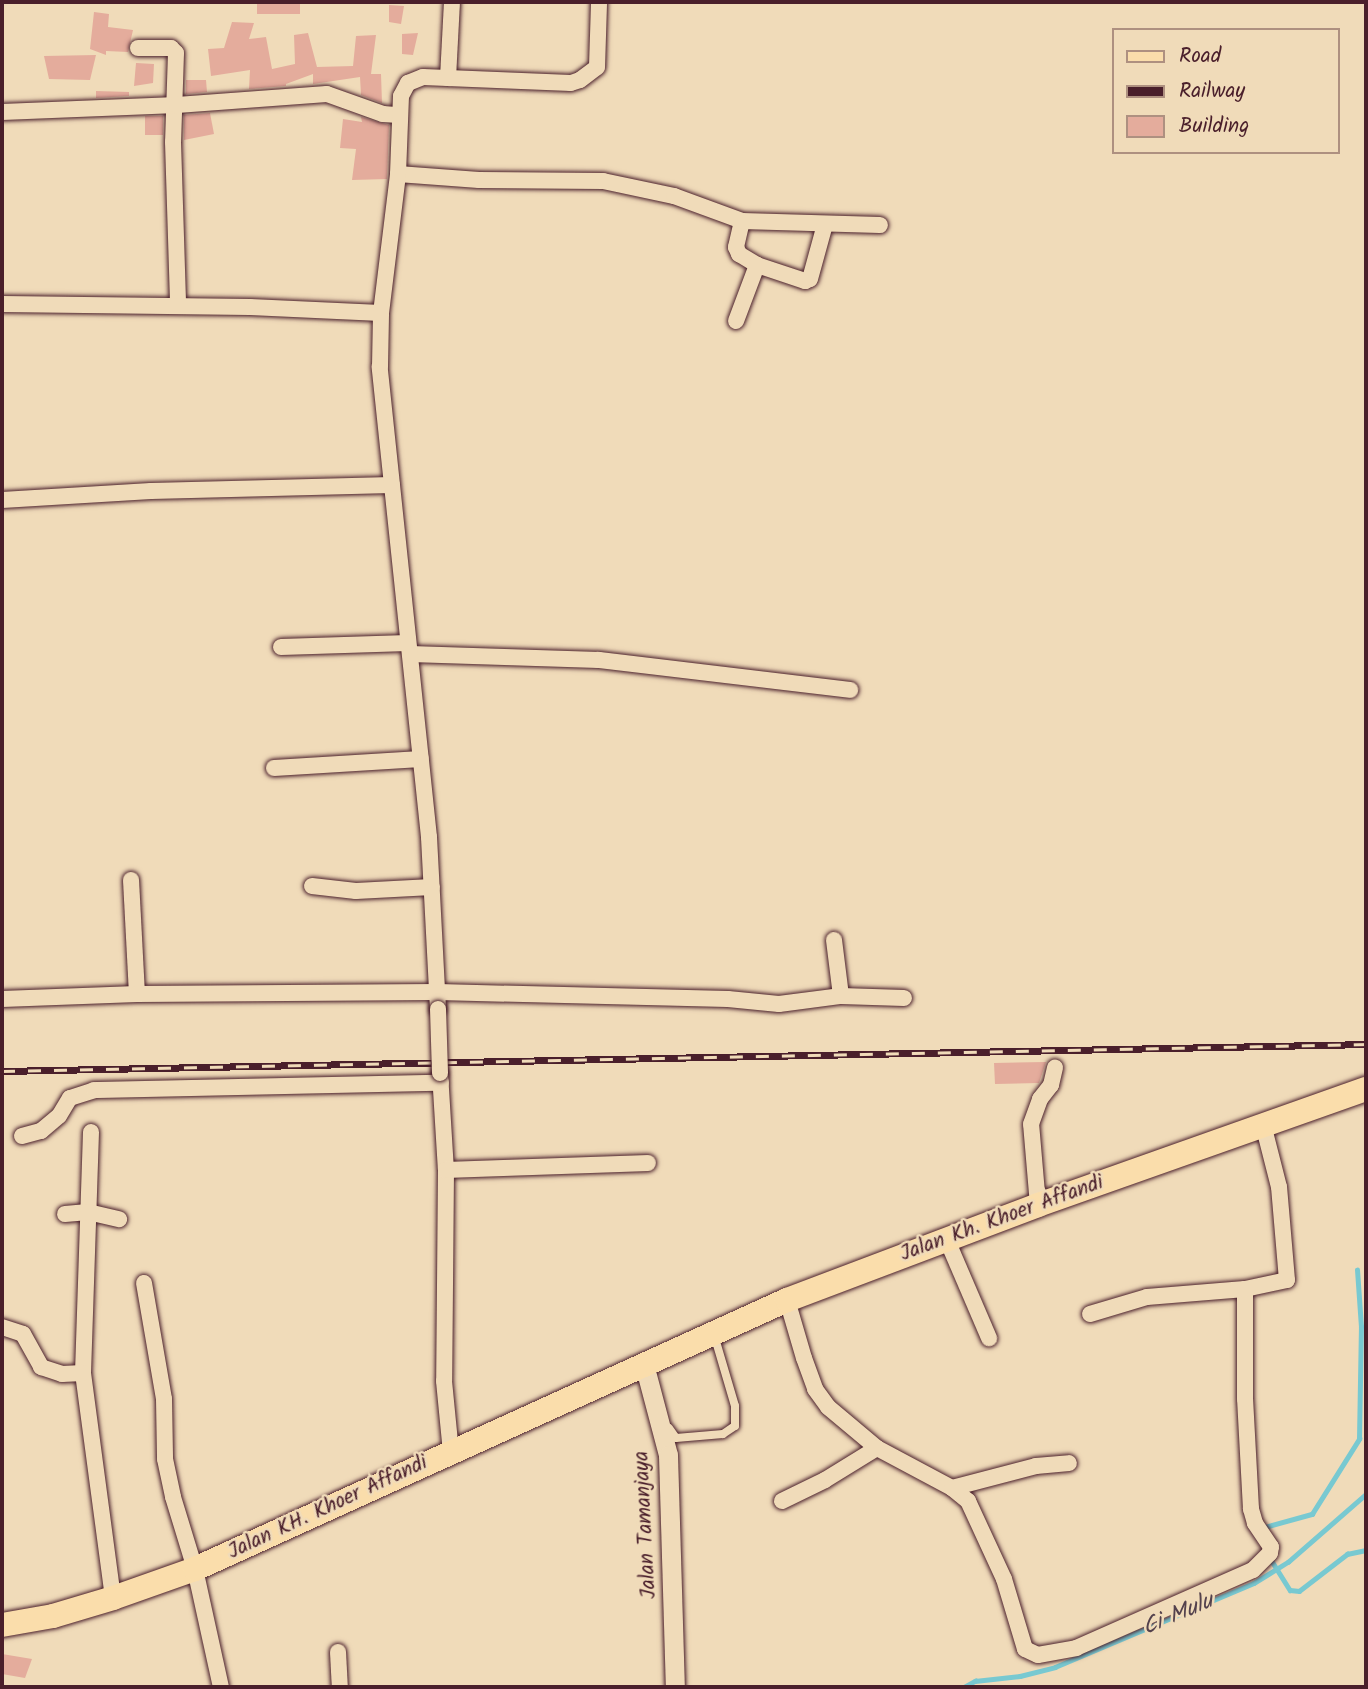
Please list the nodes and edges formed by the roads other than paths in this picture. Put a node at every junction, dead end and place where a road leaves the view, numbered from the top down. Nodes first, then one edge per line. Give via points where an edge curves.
1 (452, 2) edge
2 (599, 2) edge
3 (138, 48) dead end
4 (448, 78) junction
5 (177, 105) junction
6 (2, 112) edge
7 (399, 114) junction
8 (398, 174) junction
9 (742, 220) junction
10 (825, 224) junction
11 (880, 225) dead end
12 (757, 265) junction
13 (2, 304) edge
14 (178, 305) junction
15 (381, 313) junction
16 (736, 321) dead end
17 (392, 485) junction
18 (2, 500) edge
19 (281, 647) dead end
20 (409, 648) junction
21 (850, 690) dead end
22 (421, 759) junction
23 (274, 768) dead end
24 (131, 880) dead end
25 (312, 886) dead end
26 (432, 887) junction
27 (834, 940) dead end
28 (438, 992) junction
29 (137, 995) junction
30 (841, 996) junction
31 (904, 998) dead end
32 (2, 999) edge
33 (1055, 1067) dead end
34 (440, 1078) junction
35 (1366, 1089) edge
36 (1263, 1124) junction
37 (91, 1132) dead end
38 (22, 1136) dead end
39 (648, 1163) dead end
40 (446, 1170) junction
41 (1038, 1205) junction
42 (88, 1212) junction
43 (65, 1214) dead end
44 (119, 1219) dead end
45 (947, 1240) junction
46 (144, 1283) dead end
47 (1245, 1289) junction
48 (787, 1300) junction
49 (1090, 1314) dead end
50 (2, 1327) edge
51 (713, 1332) junction
52 (989, 1338) dead end
53 (649, 1362) junction
54 (83, 1373) junction
55 (877, 1448) junction
56 (451, 1452) junction
57 (1069, 1463) dead end
58 (952, 1488) junction
59 (782, 1501) dead end
60 (195, 1569) junction
61 (113, 1598) junction
62 (2, 1625) edge
63 (338, 1652) dead end
64 (221, 1687) edge
65 (340, 1687) edge
66 (675, 1687) edge

1 - 4 street
2 - 4 street via 597,67 580,80
3 - 5 street via 175,49
4 - 7 street via 423,77 408,83
5 - 6 street
5 - 7 street via 327,94 383,114
5 - 14 street via 173,142
7 - 8 street
8 - 9 street via 603,181 674,197
8 - 15 street
9 - 10 street
9 - 12 street via 737,252
10 - 11 street
10 - 12 street via 808,280
12 - 16 street
13 - 14 street
14 - 15 street
15 - 17 street via 380,367
17 - 18 street
17 - 20 street
19 - 20 street
20 - 21 street via 599,660
20 - 22 street
22 - 23 street
22 - 26 street
24 - 29 street
25 - 26 street via 356,891
26 - 28 street
27 - 30 street
28 - 29 street
28 - 30 street via 779,1004
28 - 34 street, bridge
29 - 32 street
30 - 31 street
33 - 41 street via 1031,1124
34 - 38 street via 94,1090 70,1098 59,1116 41,1131
34 - 40 street
35 - 36 main road, Jalan Kh. Khoer Affandi
36 - 41 main road, Jalan Kh. Khoer Affandi
36 - 47 street via 1279,1187 1289,1277 1284,1282
37 - 42 street
39 - 40 street
40 - 56 street via 444,1381
41 - 45 main road, Jalan Kh. Khoer Affandi
42 - 43 street
42 - 44 street
42 - 54 street
45 - 48 main road, Jalan Kh. Khoer Affandi
45 - 52 street
46 - 60 street via 164,1399 165,1459
47 - 49 street via 1147,1297
47 - 58 street via 1251,1508 1270,1544 1268,1556 1253,1570 1076,1648 1034,1655 1025,1649 997,1562 968,1501
48 - 51 main road, Jalan Kh. Khoer Affandi
48 - 55 street via 816,1389 828,1408
50 - 54 street via 23,1334 41,1367 62,1374
51 - 53 main road, Jalan Kh. Khoer Affandi
51 - 53 lane via 735,1406 736,1420 730,1432 673,1436
53 - 56 main road, Jalan KH. Khoer Affandi
53 - 66 street, Jalan Tamanjaya via 668,1455
54 - 61 street
55 - 58 street
55 - 59 street
56 - 60 main road, Jalan KH. Khoer Affandi
57 - 58 street via 1037,1466
60 - 61 main road, Jalan KH. Khoer Affandi
60 - 64 street
61 - 62 main road, Jalan KH. Khoer Affandi
63 - 65 street

